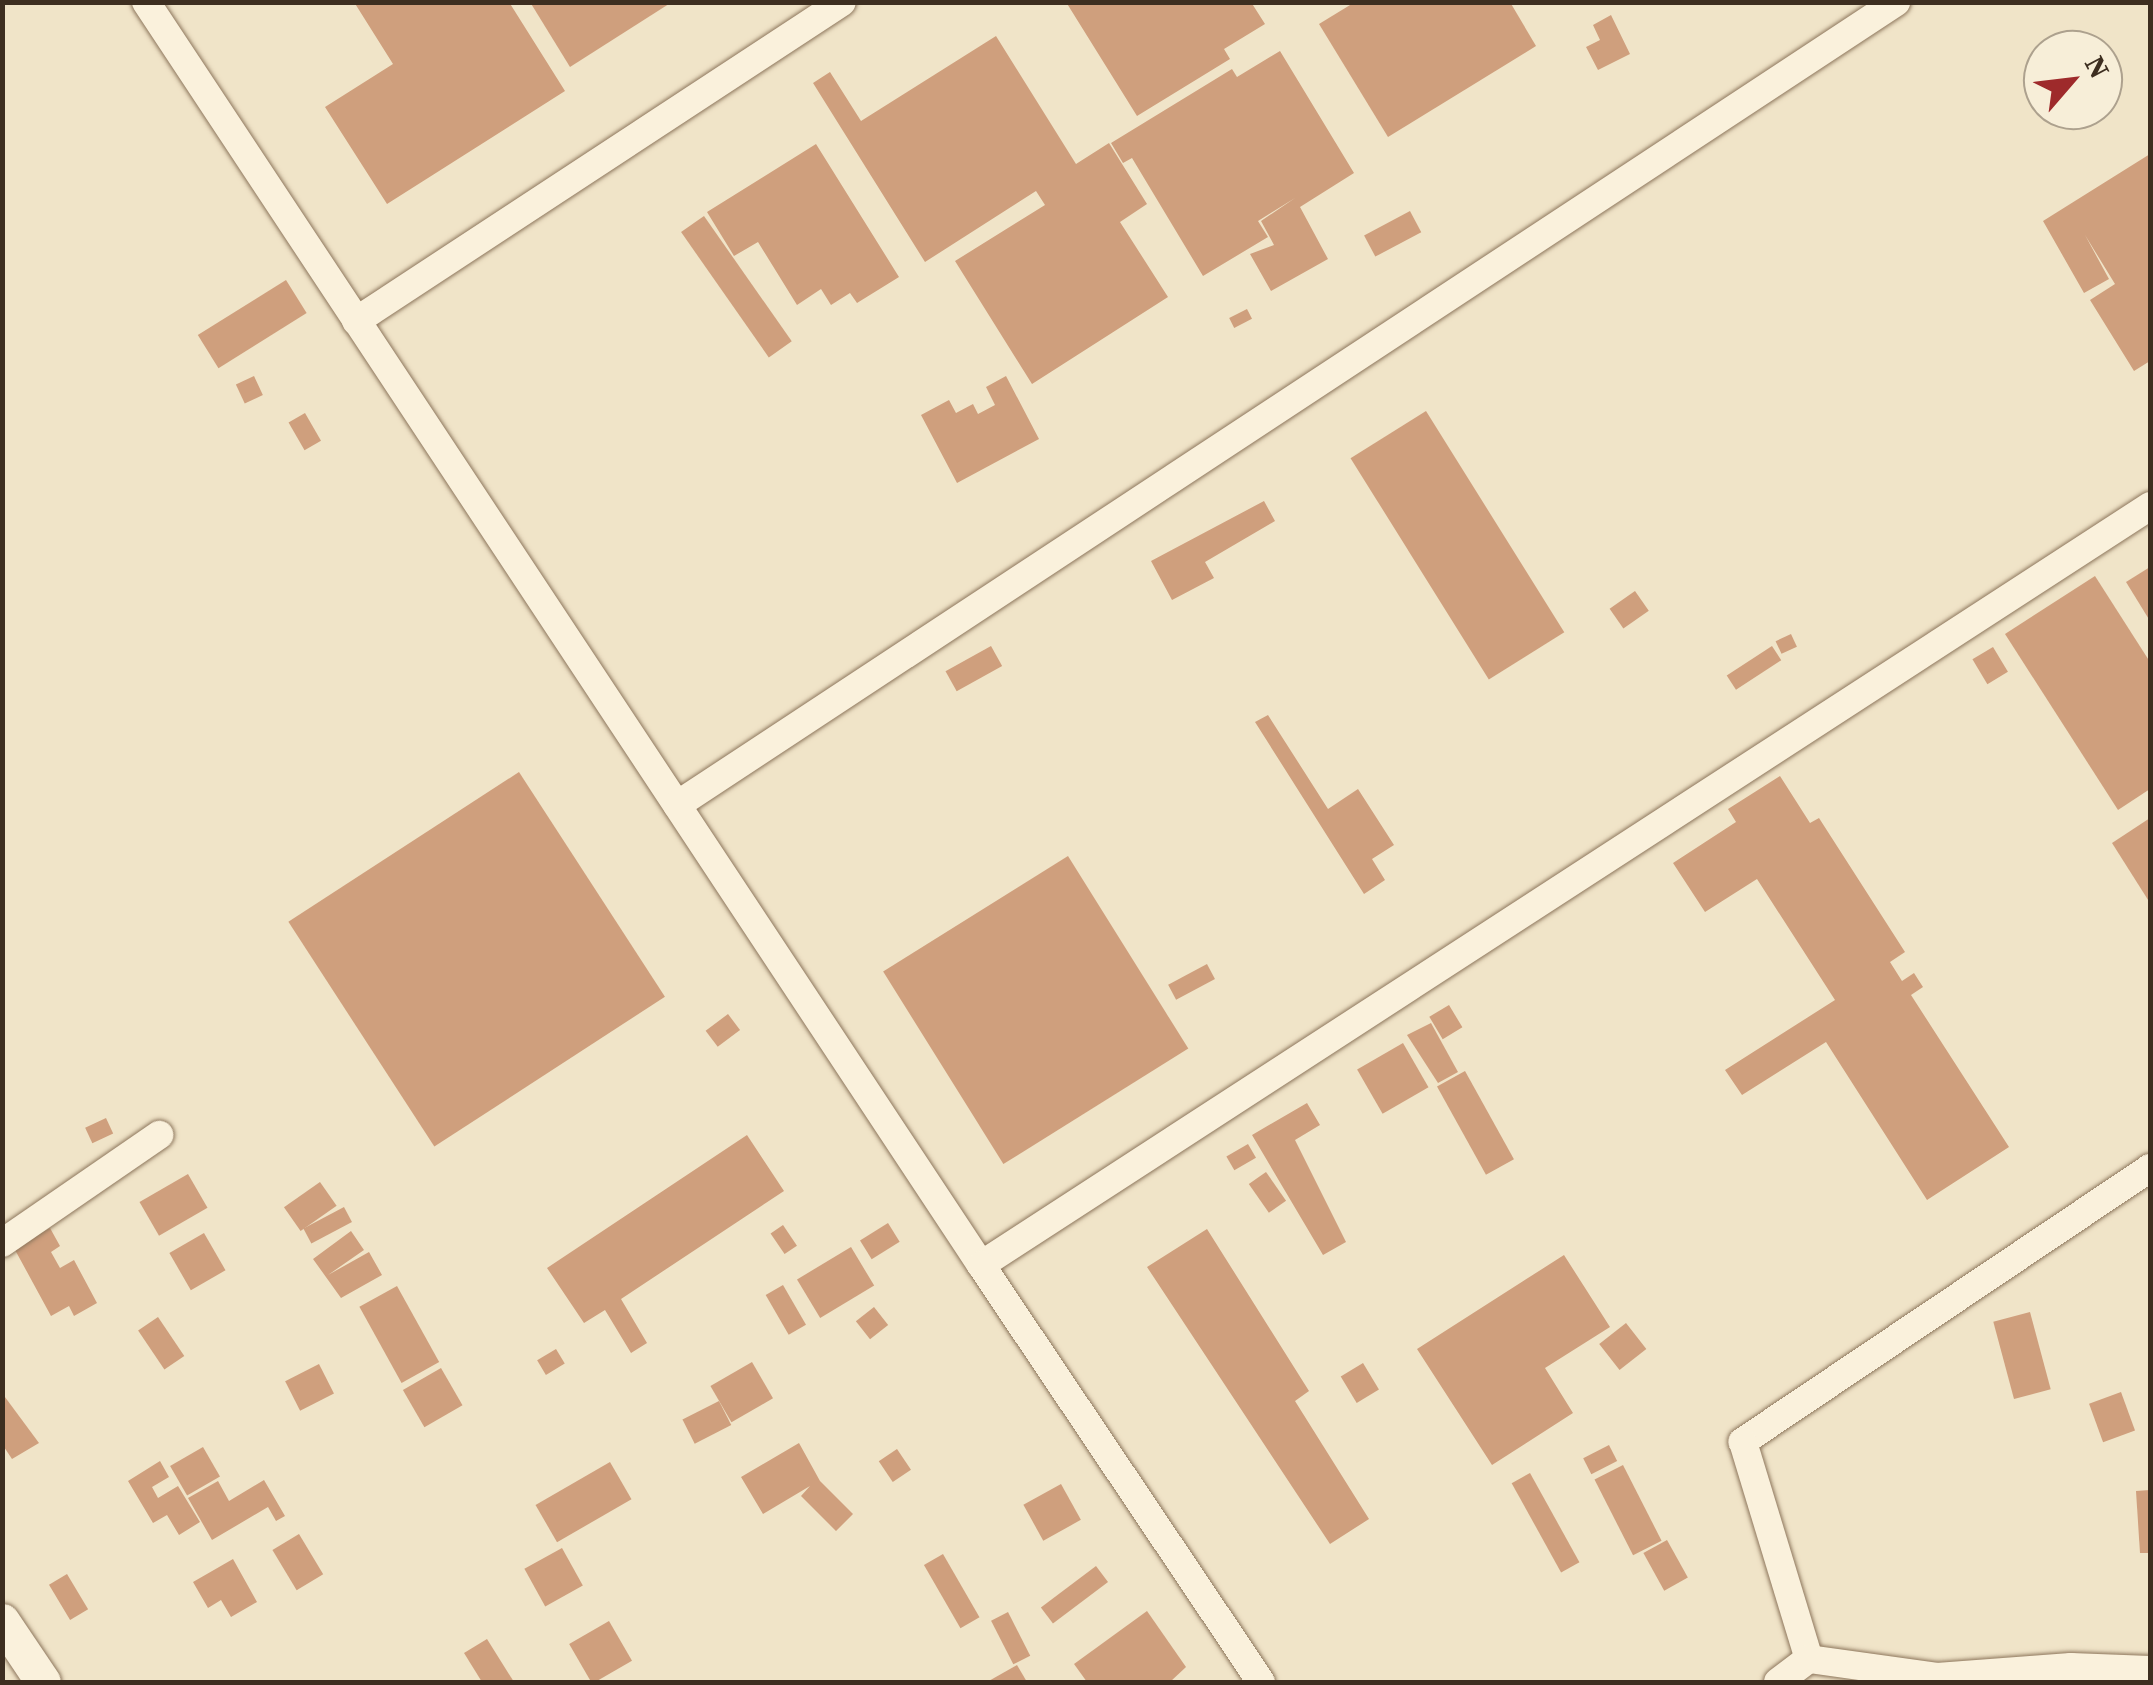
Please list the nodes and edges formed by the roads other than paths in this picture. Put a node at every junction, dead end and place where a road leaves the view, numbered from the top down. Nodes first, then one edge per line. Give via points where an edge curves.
1 (146, 2) edge
2 (842, 2) edge
3 (1896, 2) edge
4 (356, 321) junction
5 (2150, 506) edge
6 (677, 806) junction
7 (159, 1135) dead end
8 (2150, 1168) edge
9 (2, 1242) edge
10 (981, 1266) junction
11 (2, 1620) edge
12 (1808, 1659) junction
13 (2150, 1670) edge
14 (43, 1682) edge
15 (1261, 1682) edge
16 (1778, 1682) edge

1 - 4 street
2 - 4 street
3 - 6 street
4 - 6 street
5 - 10 street
6 - 10 street
7 - 9 street
8 - 12 street via 1744,1442
10 - 15 street
11 - 14 street
12 - 13 street via 1936,1677 2071,1667
12 - 16 street

